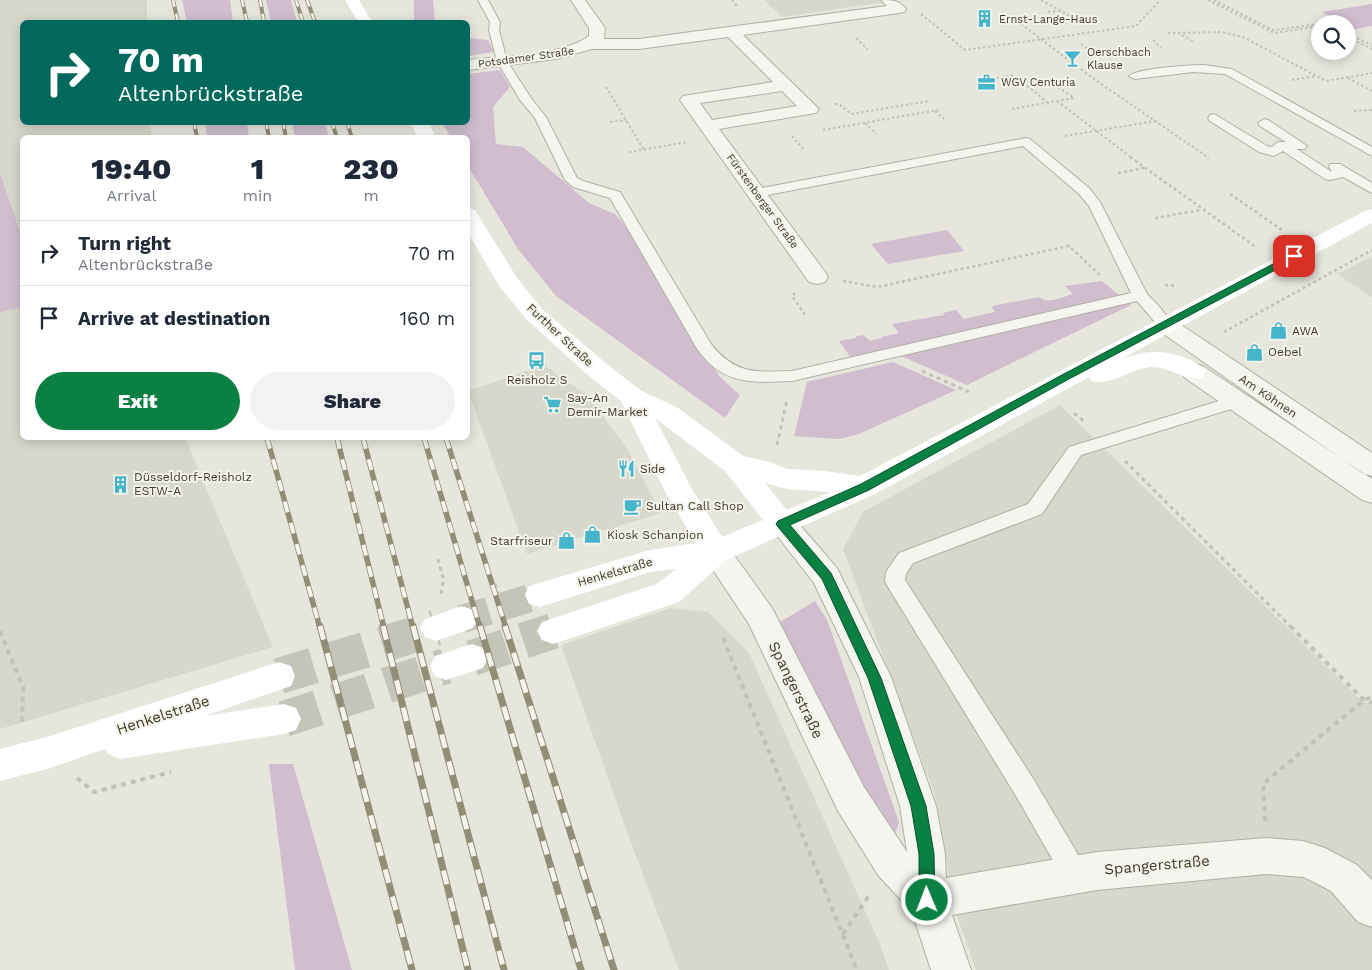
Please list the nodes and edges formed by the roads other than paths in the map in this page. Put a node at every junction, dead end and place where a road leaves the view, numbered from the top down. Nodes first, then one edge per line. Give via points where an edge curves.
1 (352, 0) edge
2 (482, 0) edge
3 (578, 0) edge
4 (893, 4) edge
5 (364, 20) edge
6 (731, 31) junction
7 (592, 44) junction
8 (502, 61) junction
9 (470, 65) edge
10 (1135, 76) dead end
11 (786, 85) junction
12 (1214, 118) dead end
13 (1264, 123) dead end
14 (712, 131) junction
15 (1372, 152) edge
16 (1345, 173) junction
17 (1372, 189) edge
18 (757, 193) junction
19 (1372, 215) edge
20 (470, 218) edge
21 (816, 277) road end
22 (1134, 298) junction
23 (1166, 325) junction
24 (1064, 378) junction
25 (630, 396) junction
26 (1235, 402) junction
27 (735, 464) junction
28 (1372, 466) edge
29 (865, 487) junction
30 (1372, 493) edge
31 (782, 524) junction
32 (716, 552) junction
33 (540, 595) tunnel mouth
34 (553, 631) tunnel mouth
35 (279, 676) tunnel mouth
36 (284, 718) tunnel mouth
37 (47, 753) junction
38 (0, 765) edge
39 (1075, 874) junction
40 (927, 900) junction
41 (1372, 908) edge
42 (951, 970) edge

1 - 5 street
2 - 8 lane via 495,22
3 - 7 street, Potsdamer Straße via 597,28 597,38
4 - 6 street
6 - 7 street via 639,44
6 - 11 street
7 - 8 street, Potsdamer Straße via 558,54
8 - 9 street, Potsdamer Straße
8 - 22 lane via 540,117 572,180 615,195 715,362 730,372 746,377 792,376
10 - 15 lane via 1186,68 1228,71
11 - 14 street via 810,109
11 - 14 street, Fürstenberger Straße via 689,100
12 - 16 lane via 1263,149 1274,152 1282,145 1330,176
13 - 16 lane
14 - 18 street, Fürstenberger Straße
16 - 17 lane
18 - 21 street, Fürstenberger Straße
18 - 22 lane via 1026,142 1096,205
19 - 23 street
20 - 25 street, Further Straße via 508,282 534,314
22 - 23 lane via 1152,307
23 - 24 street
23 - 28 street, Am Köhnen
24 - 26 street, Am Köhnen via 1106,374 1144,359 1160,359 1194,372
24 - 29 street
25 - 27 street, Further Straße via 669,414
25 - 32 street, Further Straße via 681,495
26 - 30 street, Am Köhnen
26 - 39 lane via 1075,451 1035,509 906,558 896,572 895,581
27 - 29 street via 787,479
27 - 31 street, Further Straße
29 - 31 street
31 - 32 street
31 - 40 street, Spangerstraße via 826,576 874,678 918,806 926,854
32 - 33 street, Henkelstraße via 650,561
32 - 34 street via 668,593
32 - 40 street, Spangerstraße via 761,617 850,800 891,862
35 - 37 street, Henkelstraße
36 - 37 street, Henkelstraße
37 - 38 street, Henkelstraße
39 - 40 street, Spangerstraße
39 - 41 street, Spangerstraße via 1266,856 1303,859 1344,878
40 - 42 street, Spangerstraße

